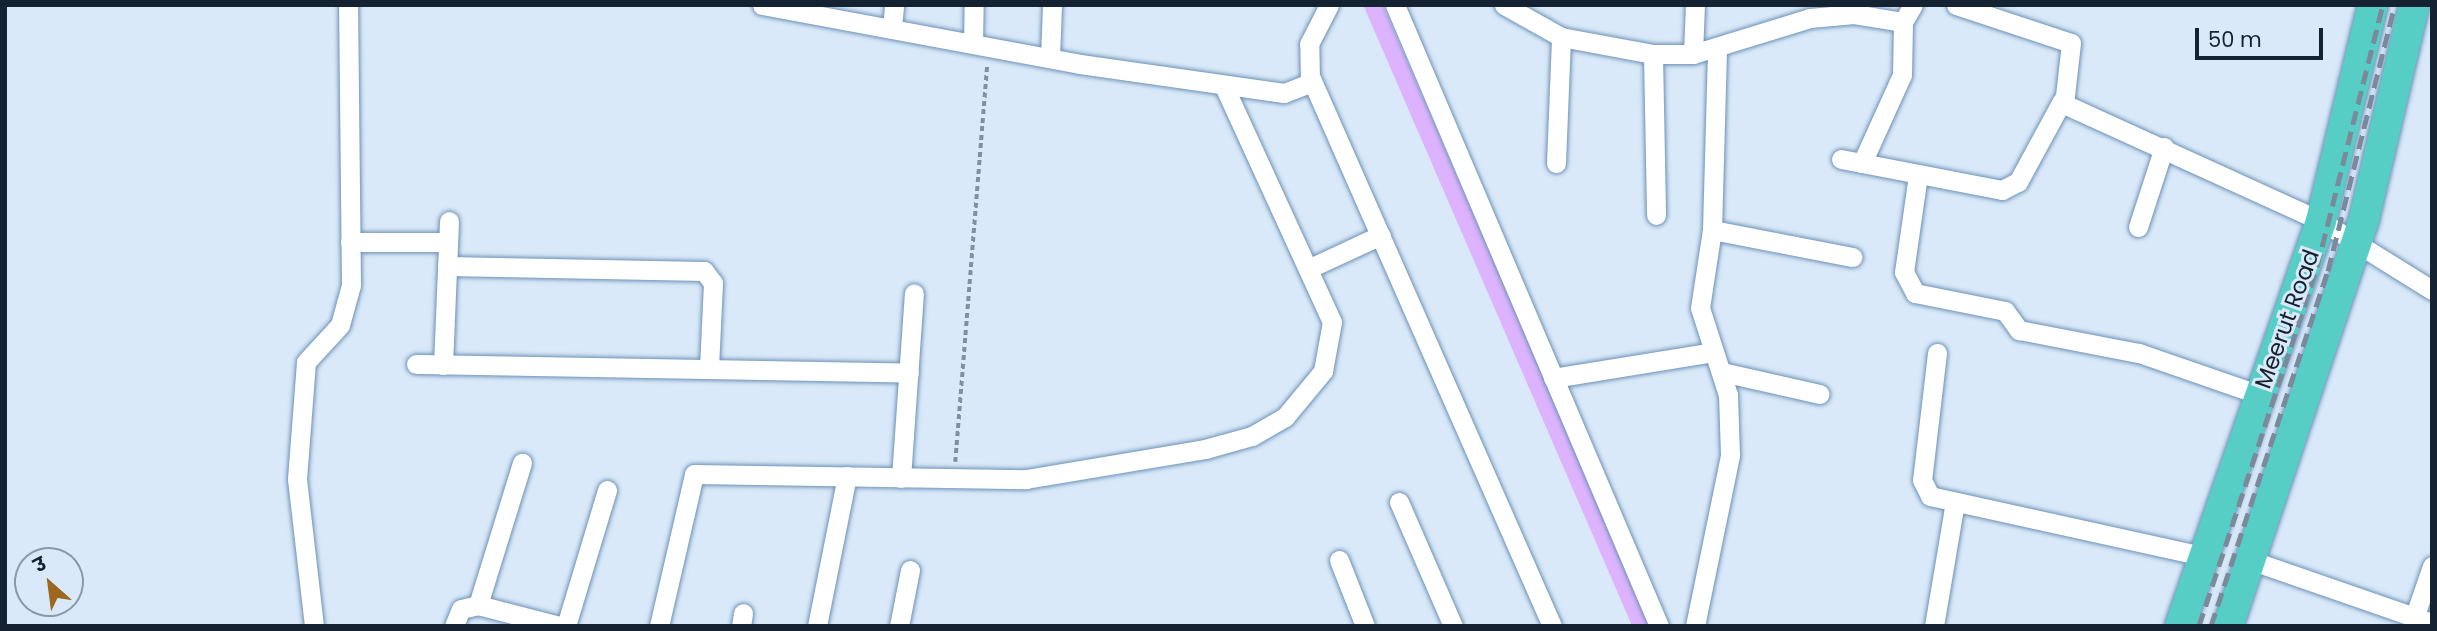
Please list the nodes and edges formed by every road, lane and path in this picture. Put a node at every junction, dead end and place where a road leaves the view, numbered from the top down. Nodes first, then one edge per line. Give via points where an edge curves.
1 (348, 5) edge
2 (762, 5) edge
3 (894, 5) edge
4 (974, 5) edge
5 (1052, 5) edge
6 (1329, 5) edge
7 (1395, 5) edge
8 (1503, 5) edge
9 (1695, 5) edge
10 (1956, 5) edge
11 (2372, 5) edge
12 (2414, 5) edge
13 (1908, 13) edge
14 (892, 29) junction
15 (1561, 37) junction
16 (981, 45) junction
17 (1717, 47) junction
18 (1653, 54) junction
19 (1693, 54) junction
20 (1050, 58) junction
21 (1310, 76) junction
22 (1224, 86) junction
23 (2062, 101) junction
24 (2164, 147) junction
25 (1841, 159) dead end
26 (1556, 163) dead end
27 (1862, 163) junction
28 (1918, 175) junction
29 (1656, 215) dead end
30 (449, 221) dead end
31 (2321, 221) junction
32 (2138, 227) dead end
33 (1712, 230) junction
34 (1381, 235) junction
35 (350, 242) junction
36 (448, 242) junction
37 (2355, 247) junction
38 (1852, 257) dead end
39 (447, 267) junction
40 (1310, 268) junction
41 (2432, 290) edge
42 (914, 293) dead end
43 (1713, 352) junction
44 (1937, 353) dead end
45 (416, 364) dead end
46 (443, 365) junction
47 (709, 369) junction
48 (1722, 372) junction
49 (909, 373) junction
50 (1553, 378) junction
51 (1820, 394) dead end
52 (2260, 395) junction
53 (522, 463) dead end
54 (847, 476) junction
55 (901, 478) junction
56 (954, 481) junction
57 (607, 490) dead end
58 (1399, 502) dead end
59 (1955, 502) junction
60 (2204, 556) junction
61 (1339, 560) dead end
62 (2250, 560) junction
63 (2432, 566) edge
64 (910, 570) dead end
65 (478, 605) junction
66 (2423, 620) edge
67 (314, 626) edge
68 (454, 626) edge
69 (559, 626) edge
70 (566, 626) edge
71 (659, 626) edge
72 (817, 626) edge
73 (898, 626) edge
74 (1365, 626) edge
75 (1453, 626) edge
76 (1552, 626) edge
77 (1659, 626) edge
78 (1695, 626) edge
79 (1934, 626) edge
80 (2180, 626) edge
81 (2228, 626) edge

1 - 35 street
2 - 14 street
3 - 14 street
4 - 16 street
5 - 20 street
6 - 21 street via 1309,44
7 - 50 street
8 - 15 street
9 - 19 street
10 - 23 street via 2071,43
11 - 31 highway, Meerut Road
12 - 37 highway, Meerut Road
13 - 17 street via 1810,18
13 - 27 street via 1902,75
14 - 16 street
15 - 18 street
15 - 26 street
16 - 20 street
16 - 56 path
17 - 19 street
17 - 33 street
18 - 19 street
18 - 29 street
20 - 22 street
21 - 22 street via 1306,89 1292,92
21 - 34 street
22 - 40 street
23 - 24 street
23 - 28 street via 2011,187 1992,191
24 - 31 street
24 - 32 street
25 - 27 street
27 - 28 street
28 - 52 street via 1904,272 1915,293 2006,311 2019,330 2139,353
30 - 36 street
31 - 37 street
31 - 52 highway, Meerut Road
33 - 38 street
33 - 43 street via 1700,308
34 - 40 street
34 - 76 street
35 - 36 street
35 - 67 street via 346,309 334,335 306,362 296,494 314,590
36 - 39 street
37 - 41 street
37 - 62 highway, Meerut Road
39 - 46 street
39 - 47 street via 704,271 713,283
40 - 56 street via 1332,322 1331,354 1300,401 1271,427 1139,461 1026,479
42 - 49 street
43 - 48 street
43 - 50 street
44 - 59 street via 1922,480 1930,496
45 - 46 street
46 - 47 street
47 - 49 street
48 - 51 street
48 - 78 street via 1730,429 1727,491
49 - 55 street
50 - 77 street
52 - 60 highway, Meerut Road
53 - 65 street
54 - 55 street
54 - 71 street via 694,474
54 - 72 street
55 - 56 street
57 - 70 street
58 - 75 street
59 - 60 street
59 - 79 street
60 - 80 highway, Meerut Road
61 - 74 street
62 - 66 street
62 - 81 highway, Meerut Road
63 - 66 street
64 - 73 street
65 - 68 street via 461,609
65 - 69 street

